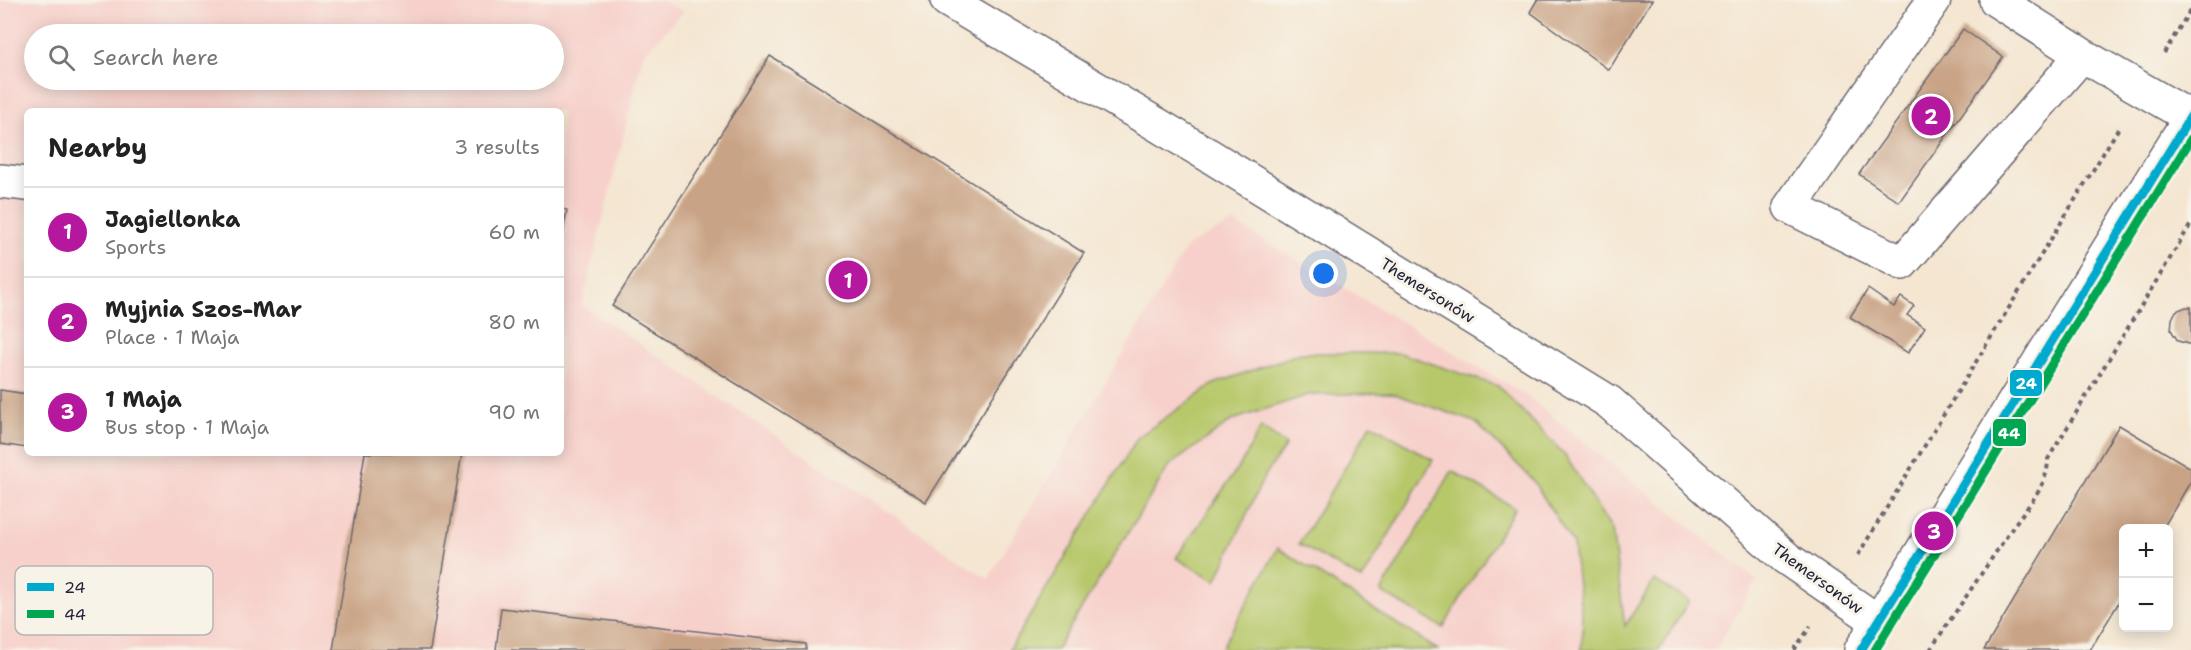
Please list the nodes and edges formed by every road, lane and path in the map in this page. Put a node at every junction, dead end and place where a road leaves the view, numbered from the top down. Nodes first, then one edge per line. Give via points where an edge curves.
1 (947, 0) edge
2 (1934, 0) edge
3 (1996, 0) edge
4 (2191, 9) edge
5 (2082, 55) junction
6 (2142, 89) junction
7 (2191, 117) edge
8 (0, 181) edge
9 (24, 184) edge
10 (2191, 224) edge
11 (1836, 592) junction
12 (1879, 622) junction
13 (1794, 650) edge
14 (1860, 650) edge
15 (1930, 650) edge

1 - 11 street, Themersonów via 1210,156 1609,402 1786,558
2 - 5 street via 1790,207 1902,263
3 - 5 street
4 - 6 path
5 - 6 street
6 - 7 street
6 - 11 path
7 - 12 street
8 - 9 street
10 - 15 path via 2048,459 2048,470 2036,498
11 - 12 street, Themersonów
11 - 13 path
12 - 14 street

